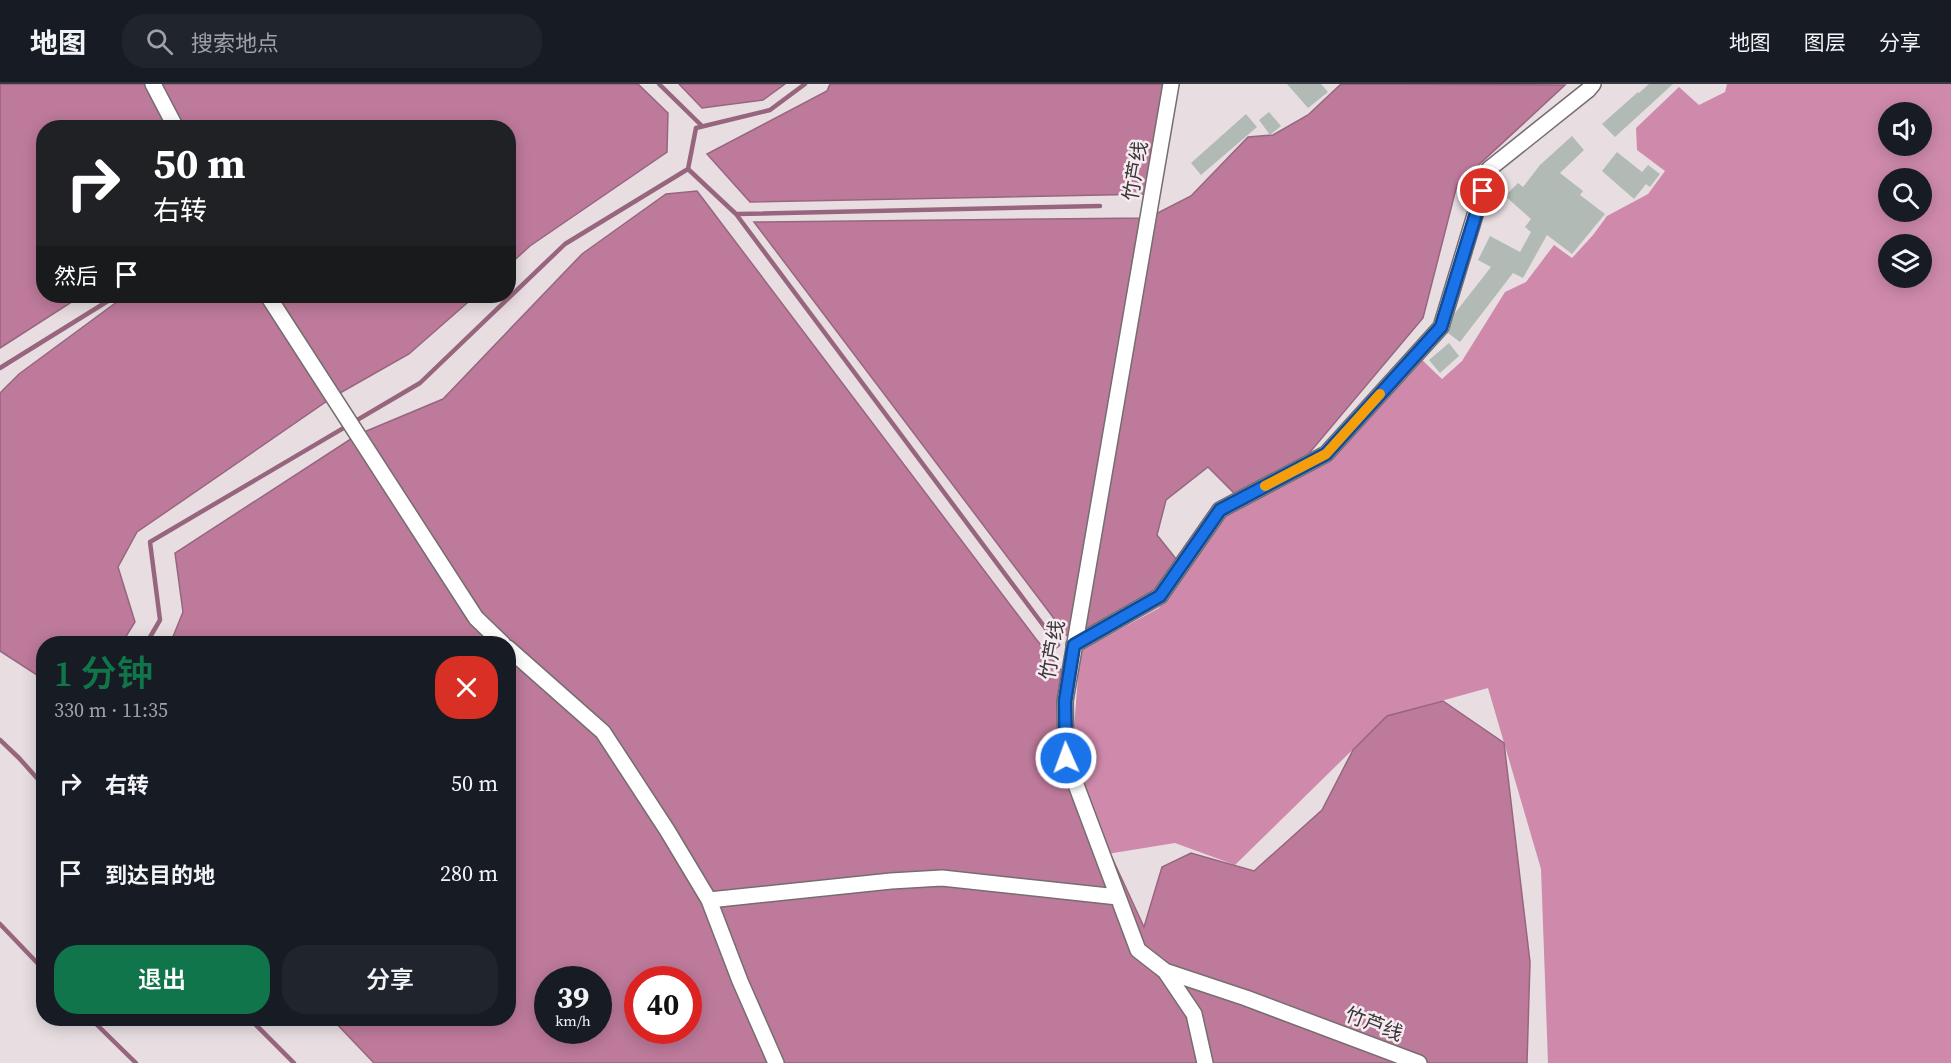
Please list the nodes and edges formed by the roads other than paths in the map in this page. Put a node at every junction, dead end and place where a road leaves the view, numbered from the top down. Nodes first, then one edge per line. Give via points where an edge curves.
1 (153, 84) edge
2 (1171, 84) edge
3 (1588, 86) edge
4 (172, 120) edge
5 (272, 303) edge
6 (495, 636) edge
7 (1074, 645) junction
8 (516, 655) edge
9 (1118, 897) junction
10 (709, 900) junction
11 (1165, 971) junction
12 (776, 1063) edge
13 (1205, 1063) edge
14 (1419, 1063) edge

1 - 4 street
2 - 7 street, 竹芦线
3 - 7 street via 1489,170 1441,327 1326,454 1220,510 1160,596
5 - 6 street via 476,618
7 - 9 street, 竹芦线 via 1065,701 1066,758
8 - 10 street via 603,732
9 - 10 street via 932,879
9 - 11 street, 竹芦线 via 1138,950
10 - 12 street
11 - 13 street via 1194,1014
11 - 14 street, 竹芦线

